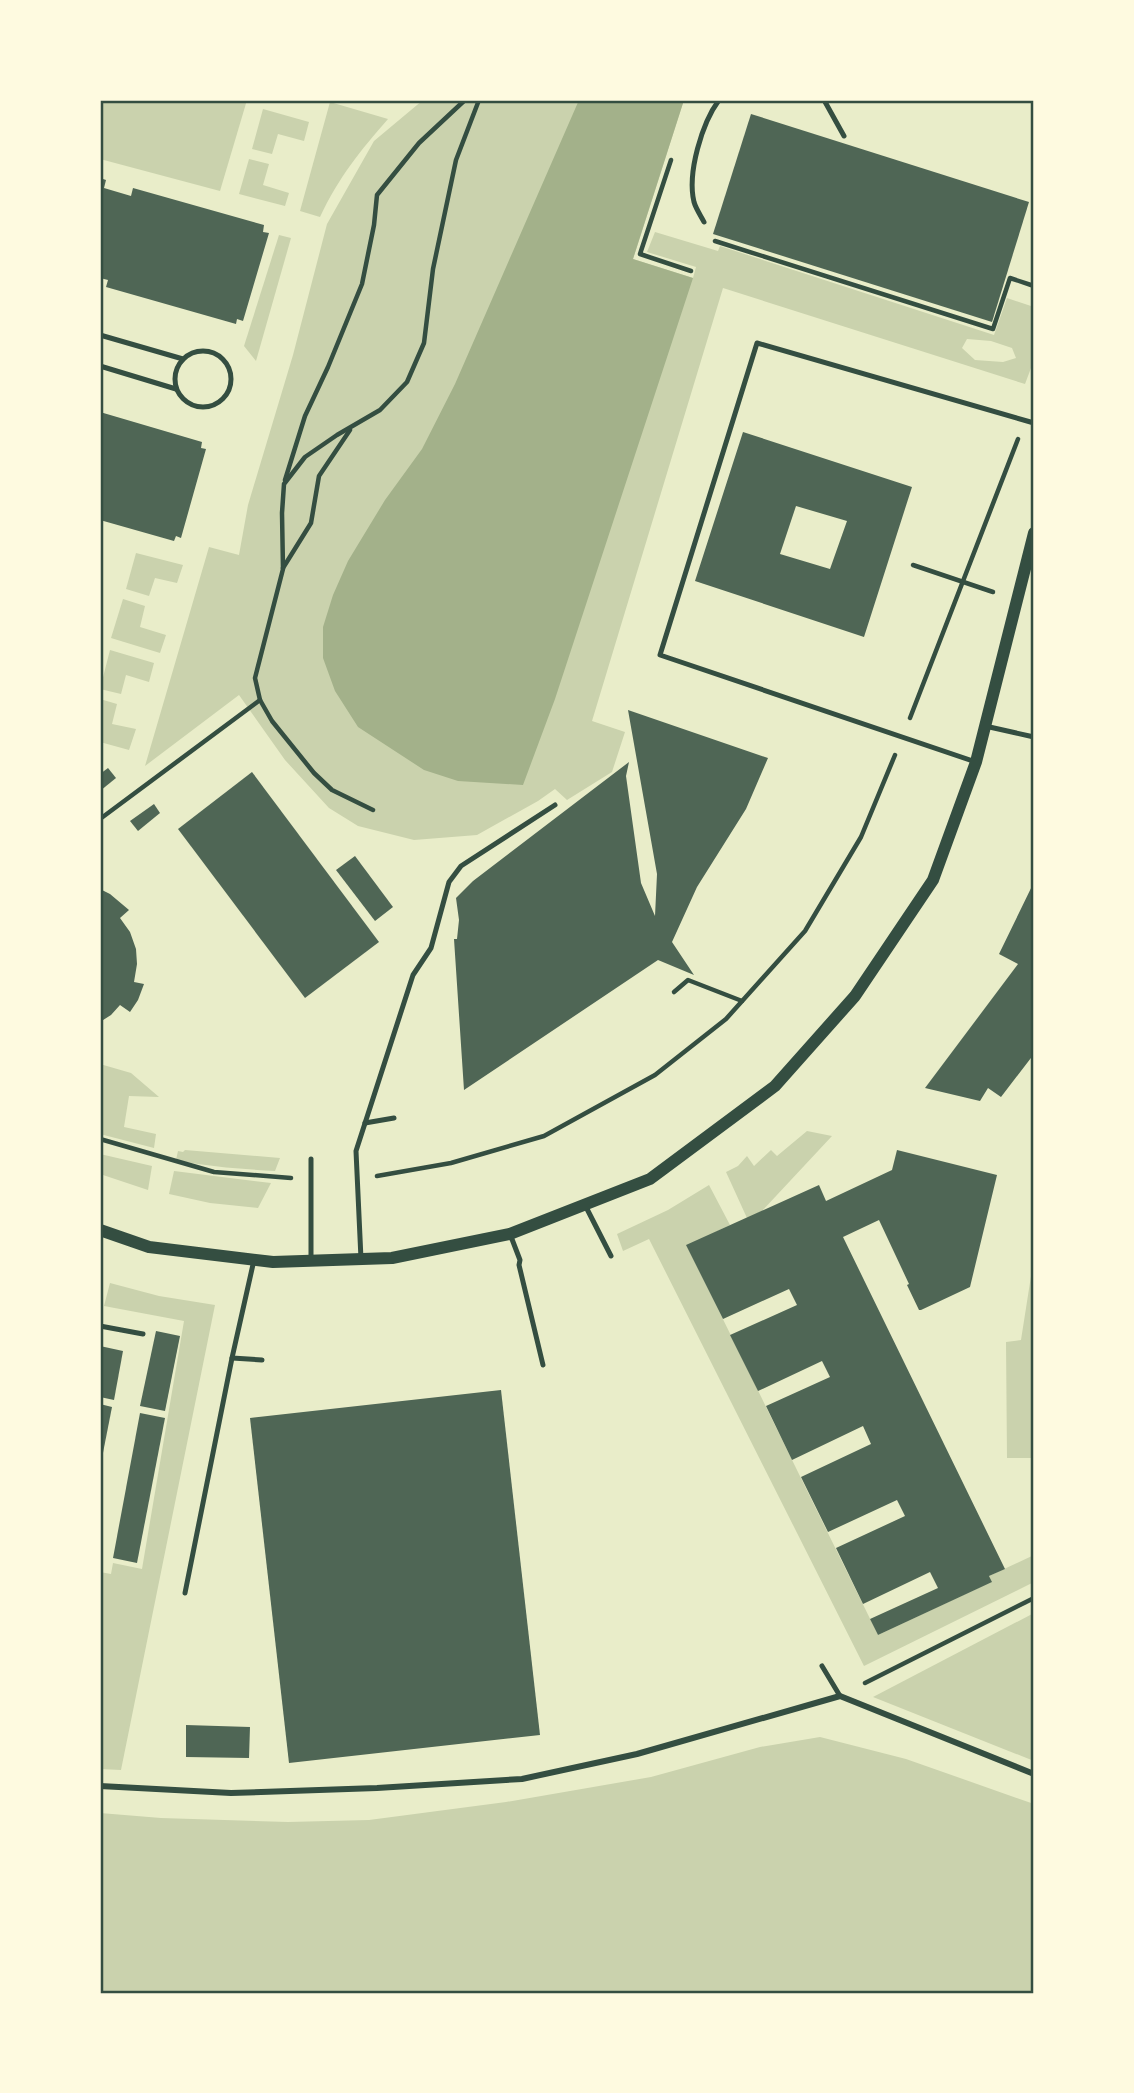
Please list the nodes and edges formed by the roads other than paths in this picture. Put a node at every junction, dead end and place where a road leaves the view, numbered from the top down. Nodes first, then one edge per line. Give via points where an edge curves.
1 (719, 100) edge
2 (824, 100) edge
3 (844, 136) dead end
4 (704, 222) road end
5 (100, 335) edge
6 (183, 359) junction
7 (100, 366) edge
8 (176, 389) junction
9 (1034, 423) edge
10 (1034, 533) edge
11 (985, 726) junction
12 (1034, 737) edge
13 (976, 762) junction
14 (555, 805) dead end
15 (394, 1118) dead end
16 (365, 1123) junction
17 (311, 1160) dead end
18 (585, 1205) junction
19 (100, 1230) edge
20 (510, 1234) junction
21 (611, 1256) dead end
22 (254, 1259) junction
23 (362, 1259) junction
24 (311, 1261) junction
25 (100, 1326) edge
26 (143, 1334) dead end
27 (232, 1358) junction
28 (262, 1360) dead end
29 (543, 1365) dead end
30 (185, 1593) dead end
31 (822, 1666) dead end
32 (840, 1696) junction
33 (1034, 1774) edge
34 (100, 1786) edge

1 - 4 lane via 700,136 693,172 694,203
2 - 3 lane
5 - 6 lane
6 - 8 lane via 174,378
6 - 8 lane via 194,352 217,355 231,374 231,386 216,405 204,408 192,406
7 - 8 lane
9 - 13 lane via 757,343 660,655
10 - 11 street
11 - 12 lane
11 - 13 street
13 - 18 street via 933,880 855,996 811,1046 775,1086 650,1179
14 - 16 lane via 461,866 449,882 431,948 413,975
15 - 16 lane
16 - 23 lane via 356,1152
17 - 24 lane
18 - 20 street
18 - 21 lane
19 - 22 street via 149,1247
20 - 23 street via 392,1258
20 - 29 lane
22 - 24 street
22 - 27 lane
23 - 24 street
25 - 26 lane
27 - 28 lane
27 - 30 lane
31 - 32 lane
32 - 33 street
32 - 34 street via 637,1754 522,1779 231,1793

